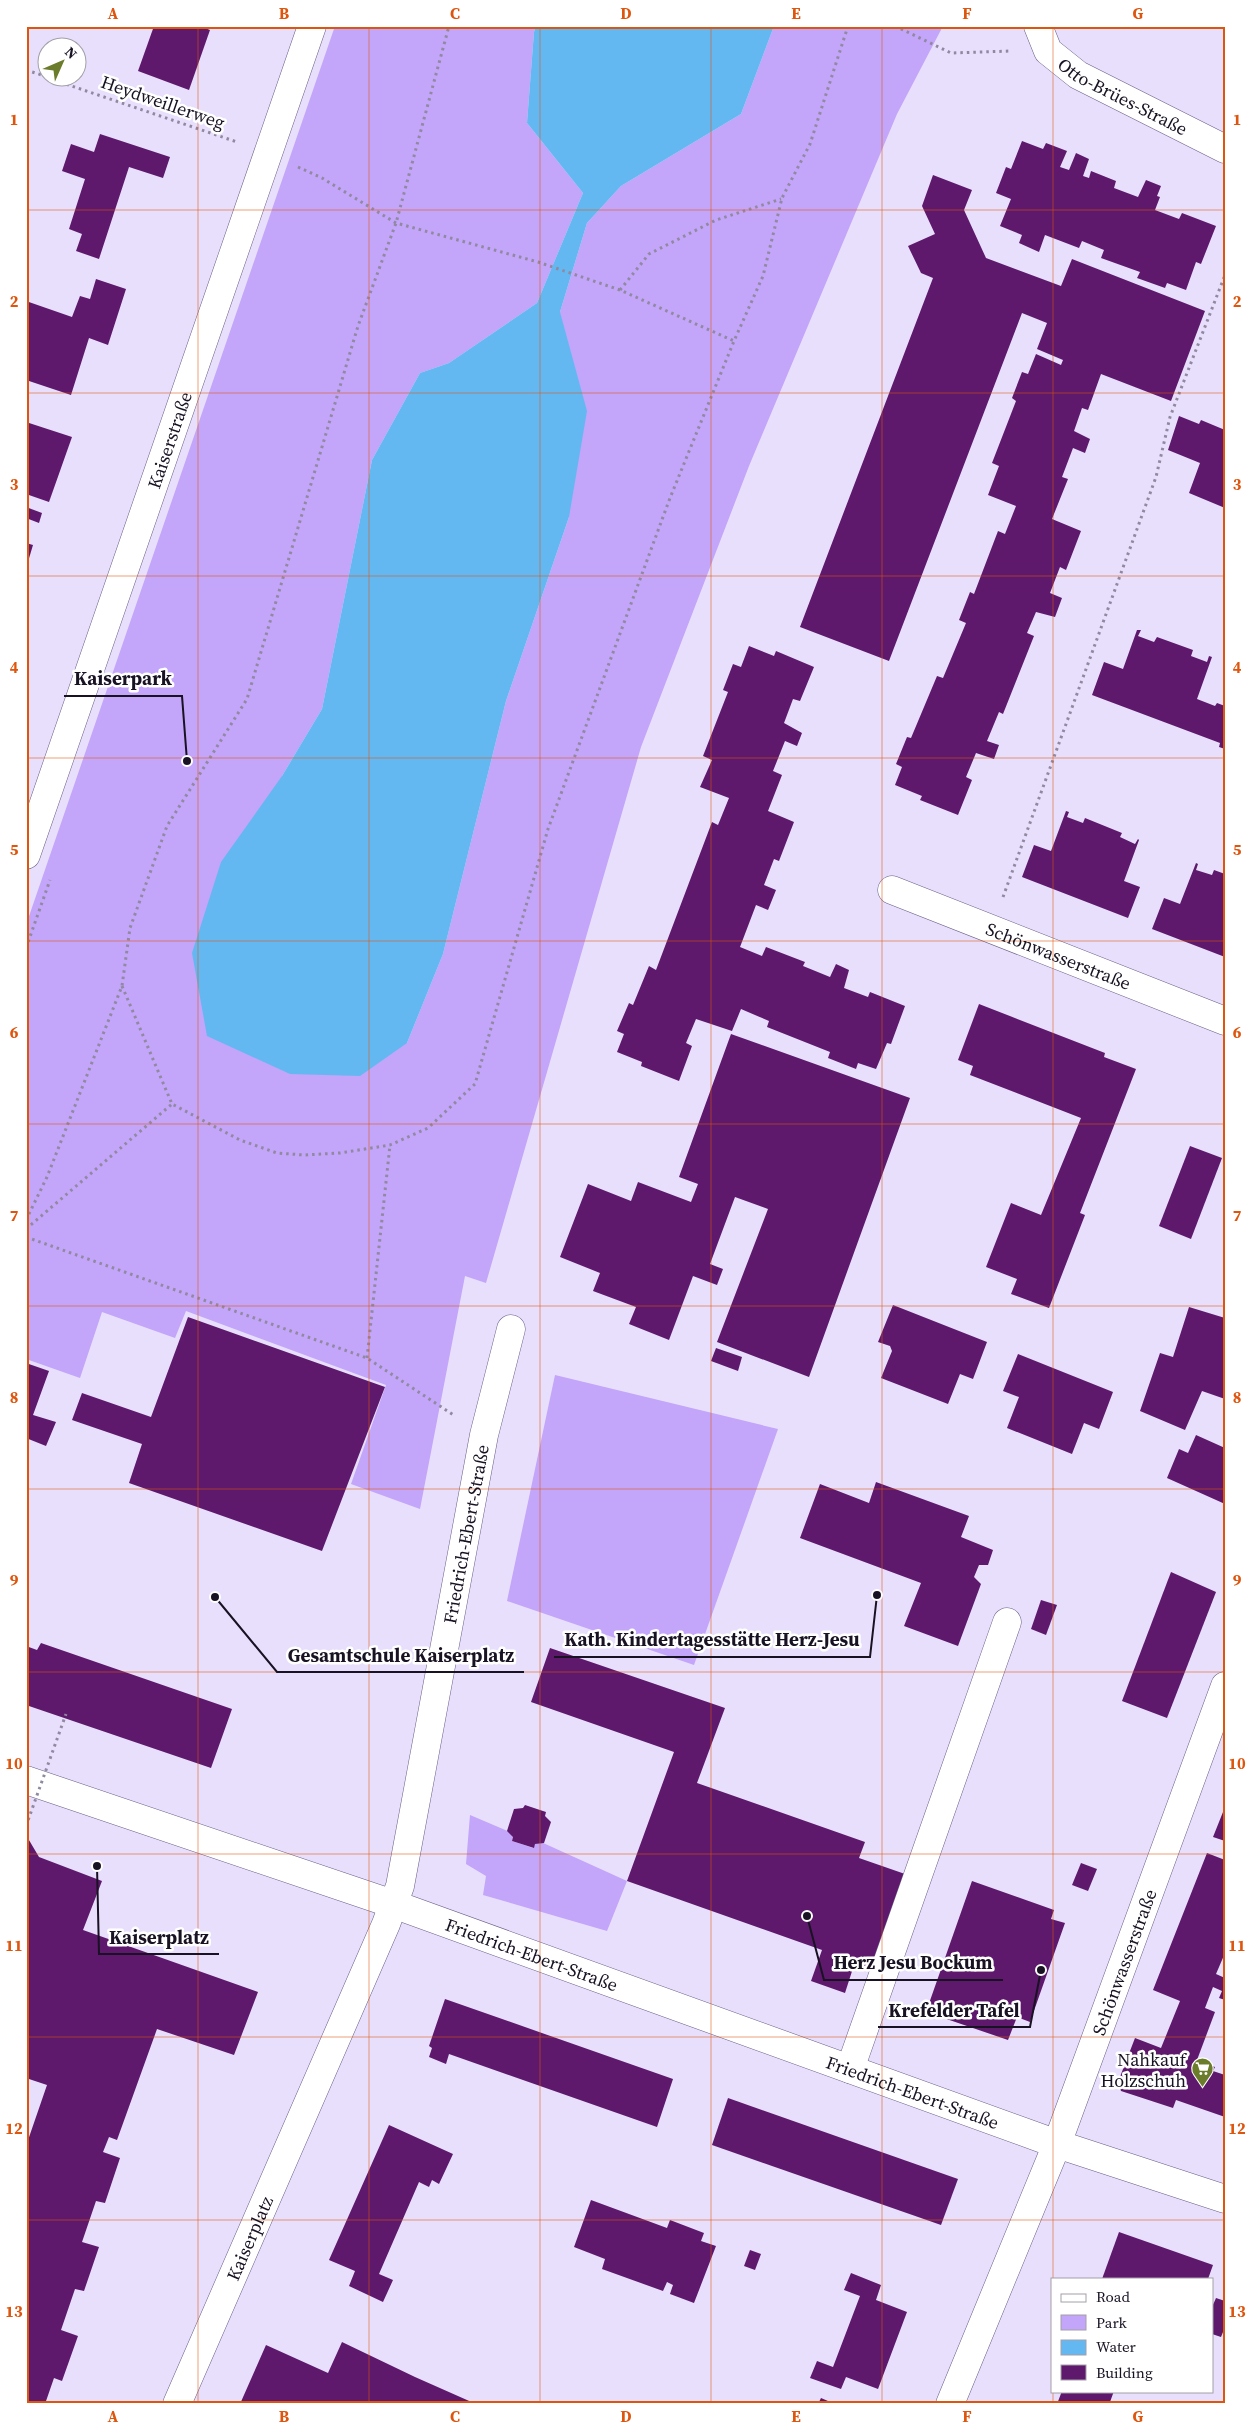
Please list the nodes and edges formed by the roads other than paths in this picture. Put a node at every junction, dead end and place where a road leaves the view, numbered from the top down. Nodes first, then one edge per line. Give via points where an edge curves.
1 (312, 26) edge
2 (1043, 38) edge
3 (1225, 149) edge
4 (26, 855) edge
5 (892, 890) dead end
6 (1225, 1021) edge
7 (511, 1329) dead end
8 (1007, 1622) dead end
9 (1225, 1686) edge
10 (26, 1780) edge
11 (394, 1904) junction
12 (850, 2069) junction
13 (1057, 2144) junction
14 (1225, 2199) edge
15 (177, 2404) edge
16 (950, 2404) edge

1 - 4 street, Kaiserstraße
2 - 3 street, Otto-Brües-Straße via 1078,75
5 - 6 street, Schönwasserstraße
7 - 11 street, Friedrich-Ebert-Straße via 484,1435 400,1886
8 - 12 street
9 - 13 street, Schönwasserstraße
10 - 11 street
11 - 12 street, Friedrich-Ebert-Straße
11 - 15 street, Kaiserplatz
12 - 13 street, Friedrich-Ebert-Straße
13 - 14 street, Friedrich-Ebert-Straße
13 - 16 street, Schönwasserstraße

